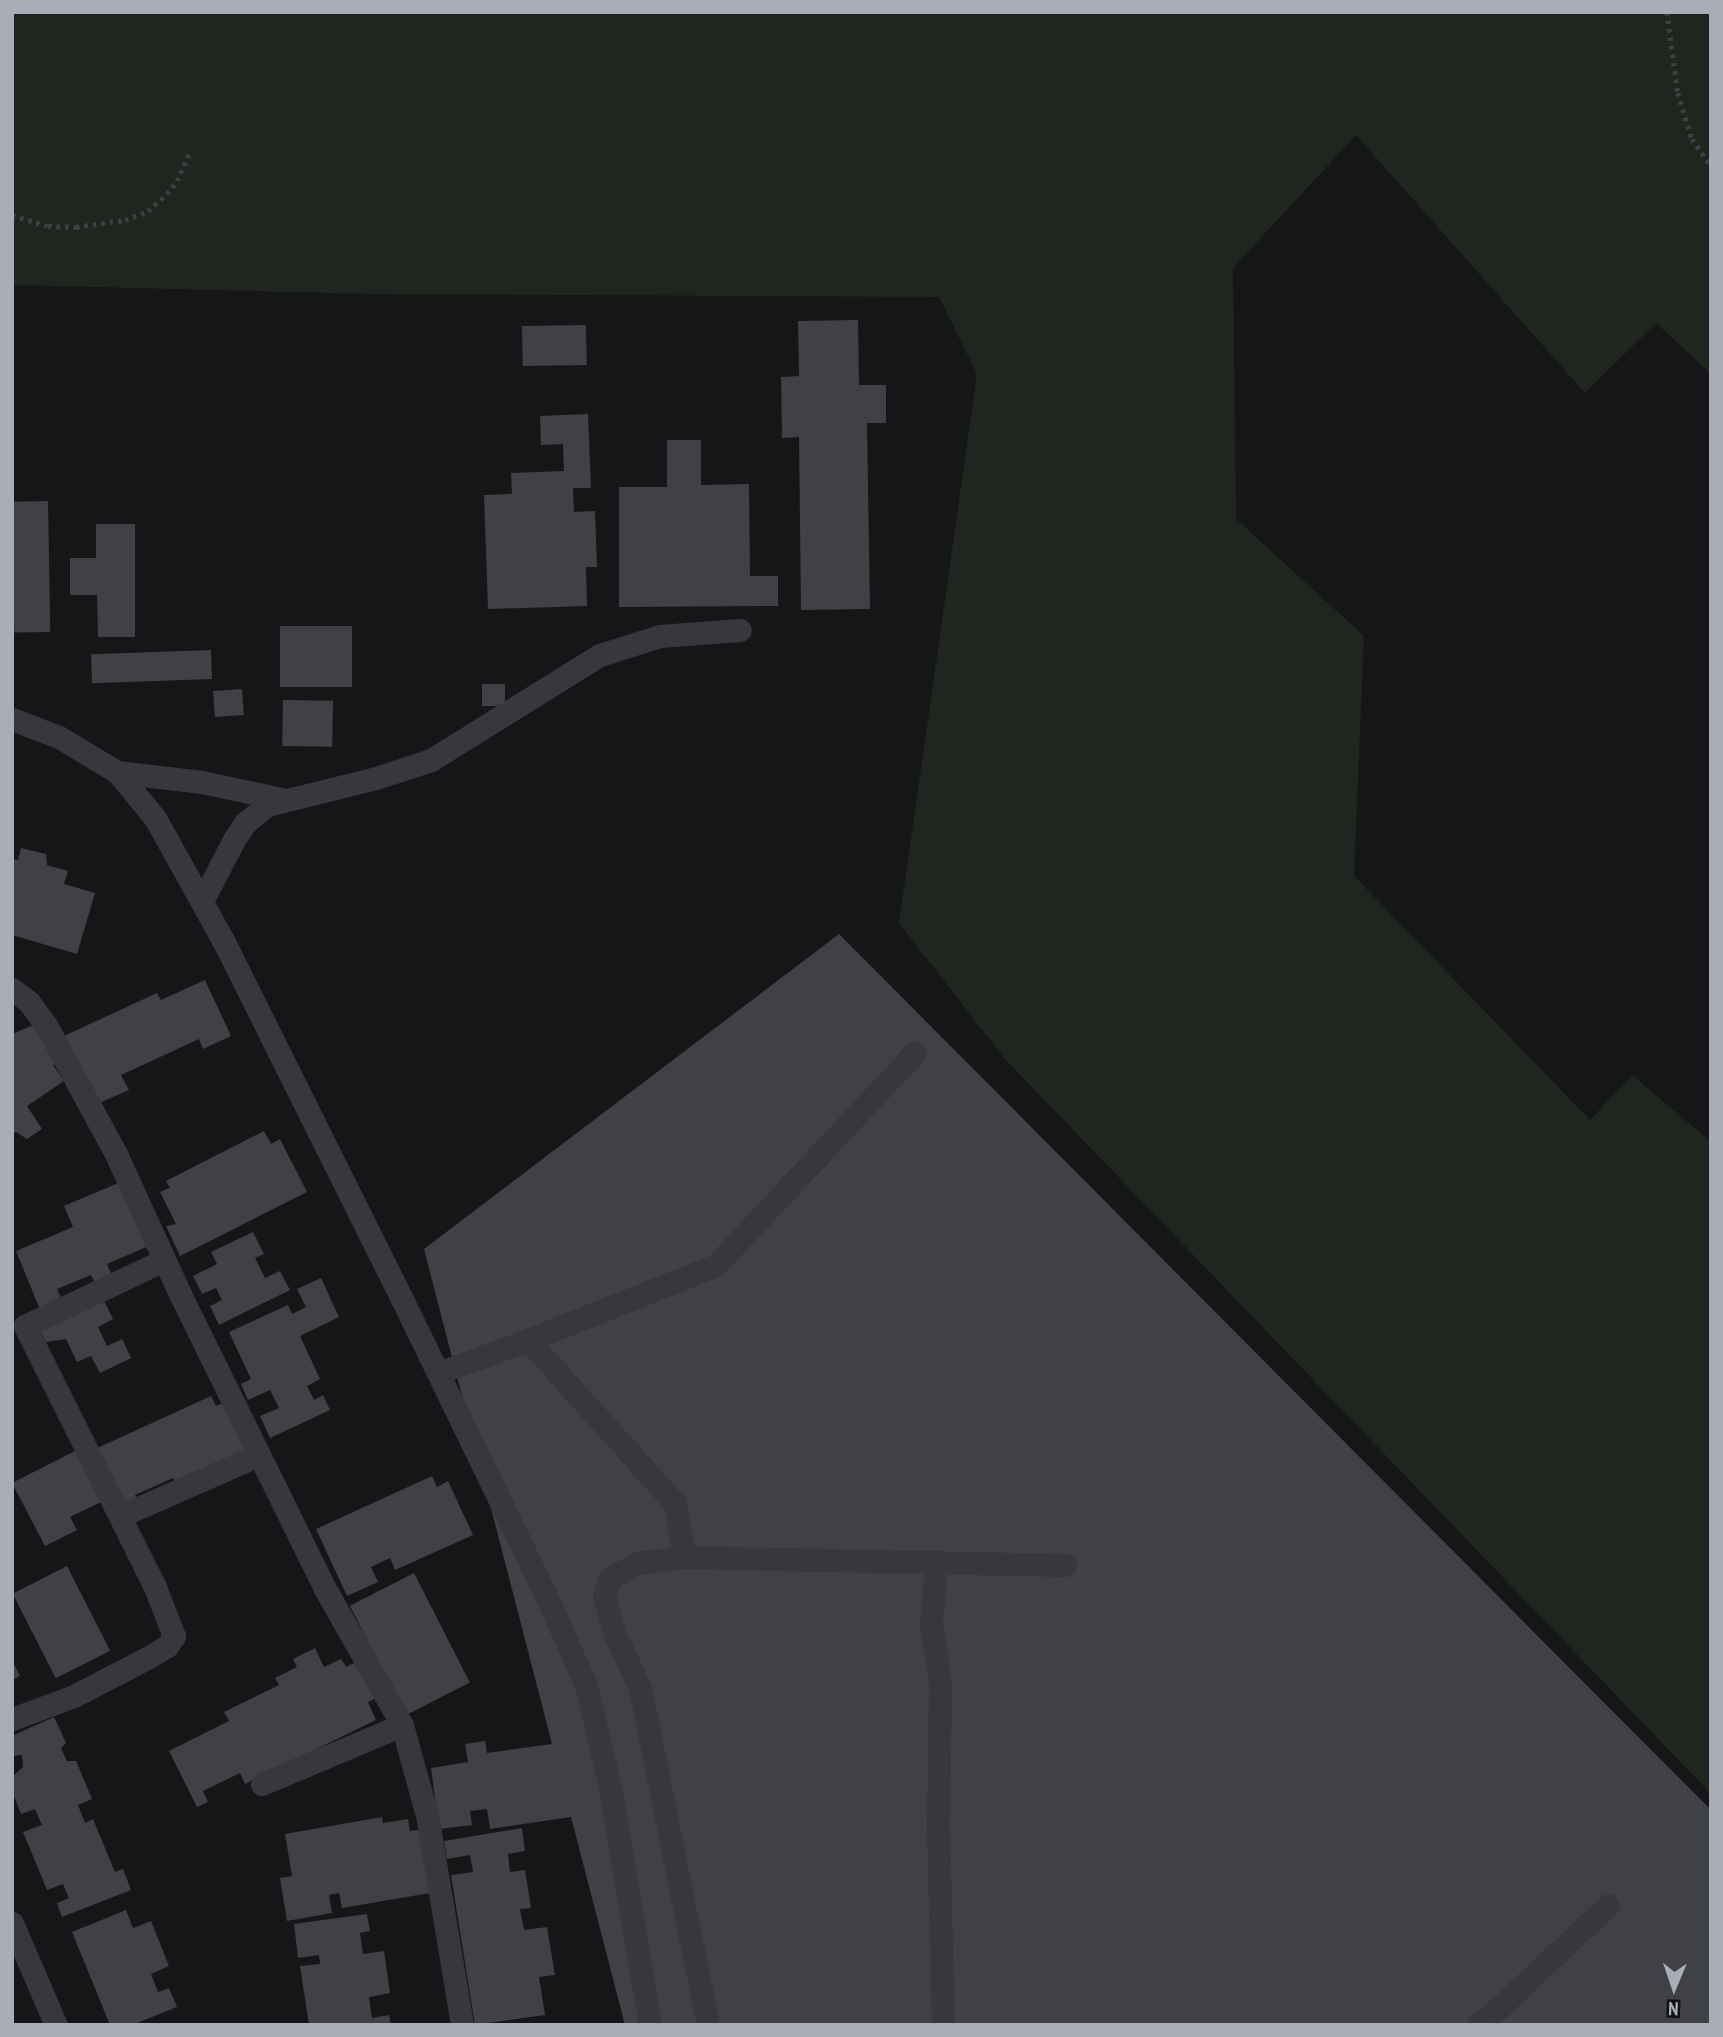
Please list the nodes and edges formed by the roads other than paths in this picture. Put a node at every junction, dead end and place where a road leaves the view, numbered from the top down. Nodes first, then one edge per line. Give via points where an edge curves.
1 (740, 630) dead end
2 (12, 719) edge
3 (117, 772) junction
4 (215, 785) junction
5 (281, 799) junction
6 (242, 827) junction
7 (202, 901) junction
8 (12, 989) edge
9 (915, 1052) dead end
10 (164, 1260) junction
11 (528, 1340) junction
12 (438, 1373) junction
13 (260, 1455) junction
14 (120, 1516) junction
15 (684, 1557) junction
16 (936, 1562) junction
17 (1065, 1565) dead end
18 (12, 1719) edge
19 (402, 1725) junction
20 (262, 1784) dead end
21 (1608, 1905) dead end
22 (12, 1923) edge
23 (57, 2025) edge
24 (462, 2025) edge
25 (650, 2025) edge
26 (708, 2025) edge
27 (943, 2025) edge
28 (1477, 2025) edge

1 - 5 street via 660,636 600,655 431,760 376,778
2 - 3 street via 59,737
3 - 4 street
3 - 7 street via 155,818
4 - 5 street
4 - 6 street via 233,806
5 - 6 street
6 - 7 street
7 - 12 street
8 - 10 street via 46,1025 71,1069
9 - 11 street via 716,1265
10 - 13 street
10 - 14 street via 25,1326
11 - 12 street
11 - 15 street via 675,1503
12 - 25 street via 586,1685 610,1788
13 - 14 street
13 - 19 street via 324,1587
14 - 18 street via 155,1587 173,1631 172,1640 74,1696
15 - 16 street
15 - 26 street via 637,1563 609,1579 604,1597 614,1632 640,1688
16 - 17 street
16 - 27 street via 930,1623 940,1683
19 - 20 street
19 - 24 street via 427,1815
21 - 28 street
22 - 23 street

